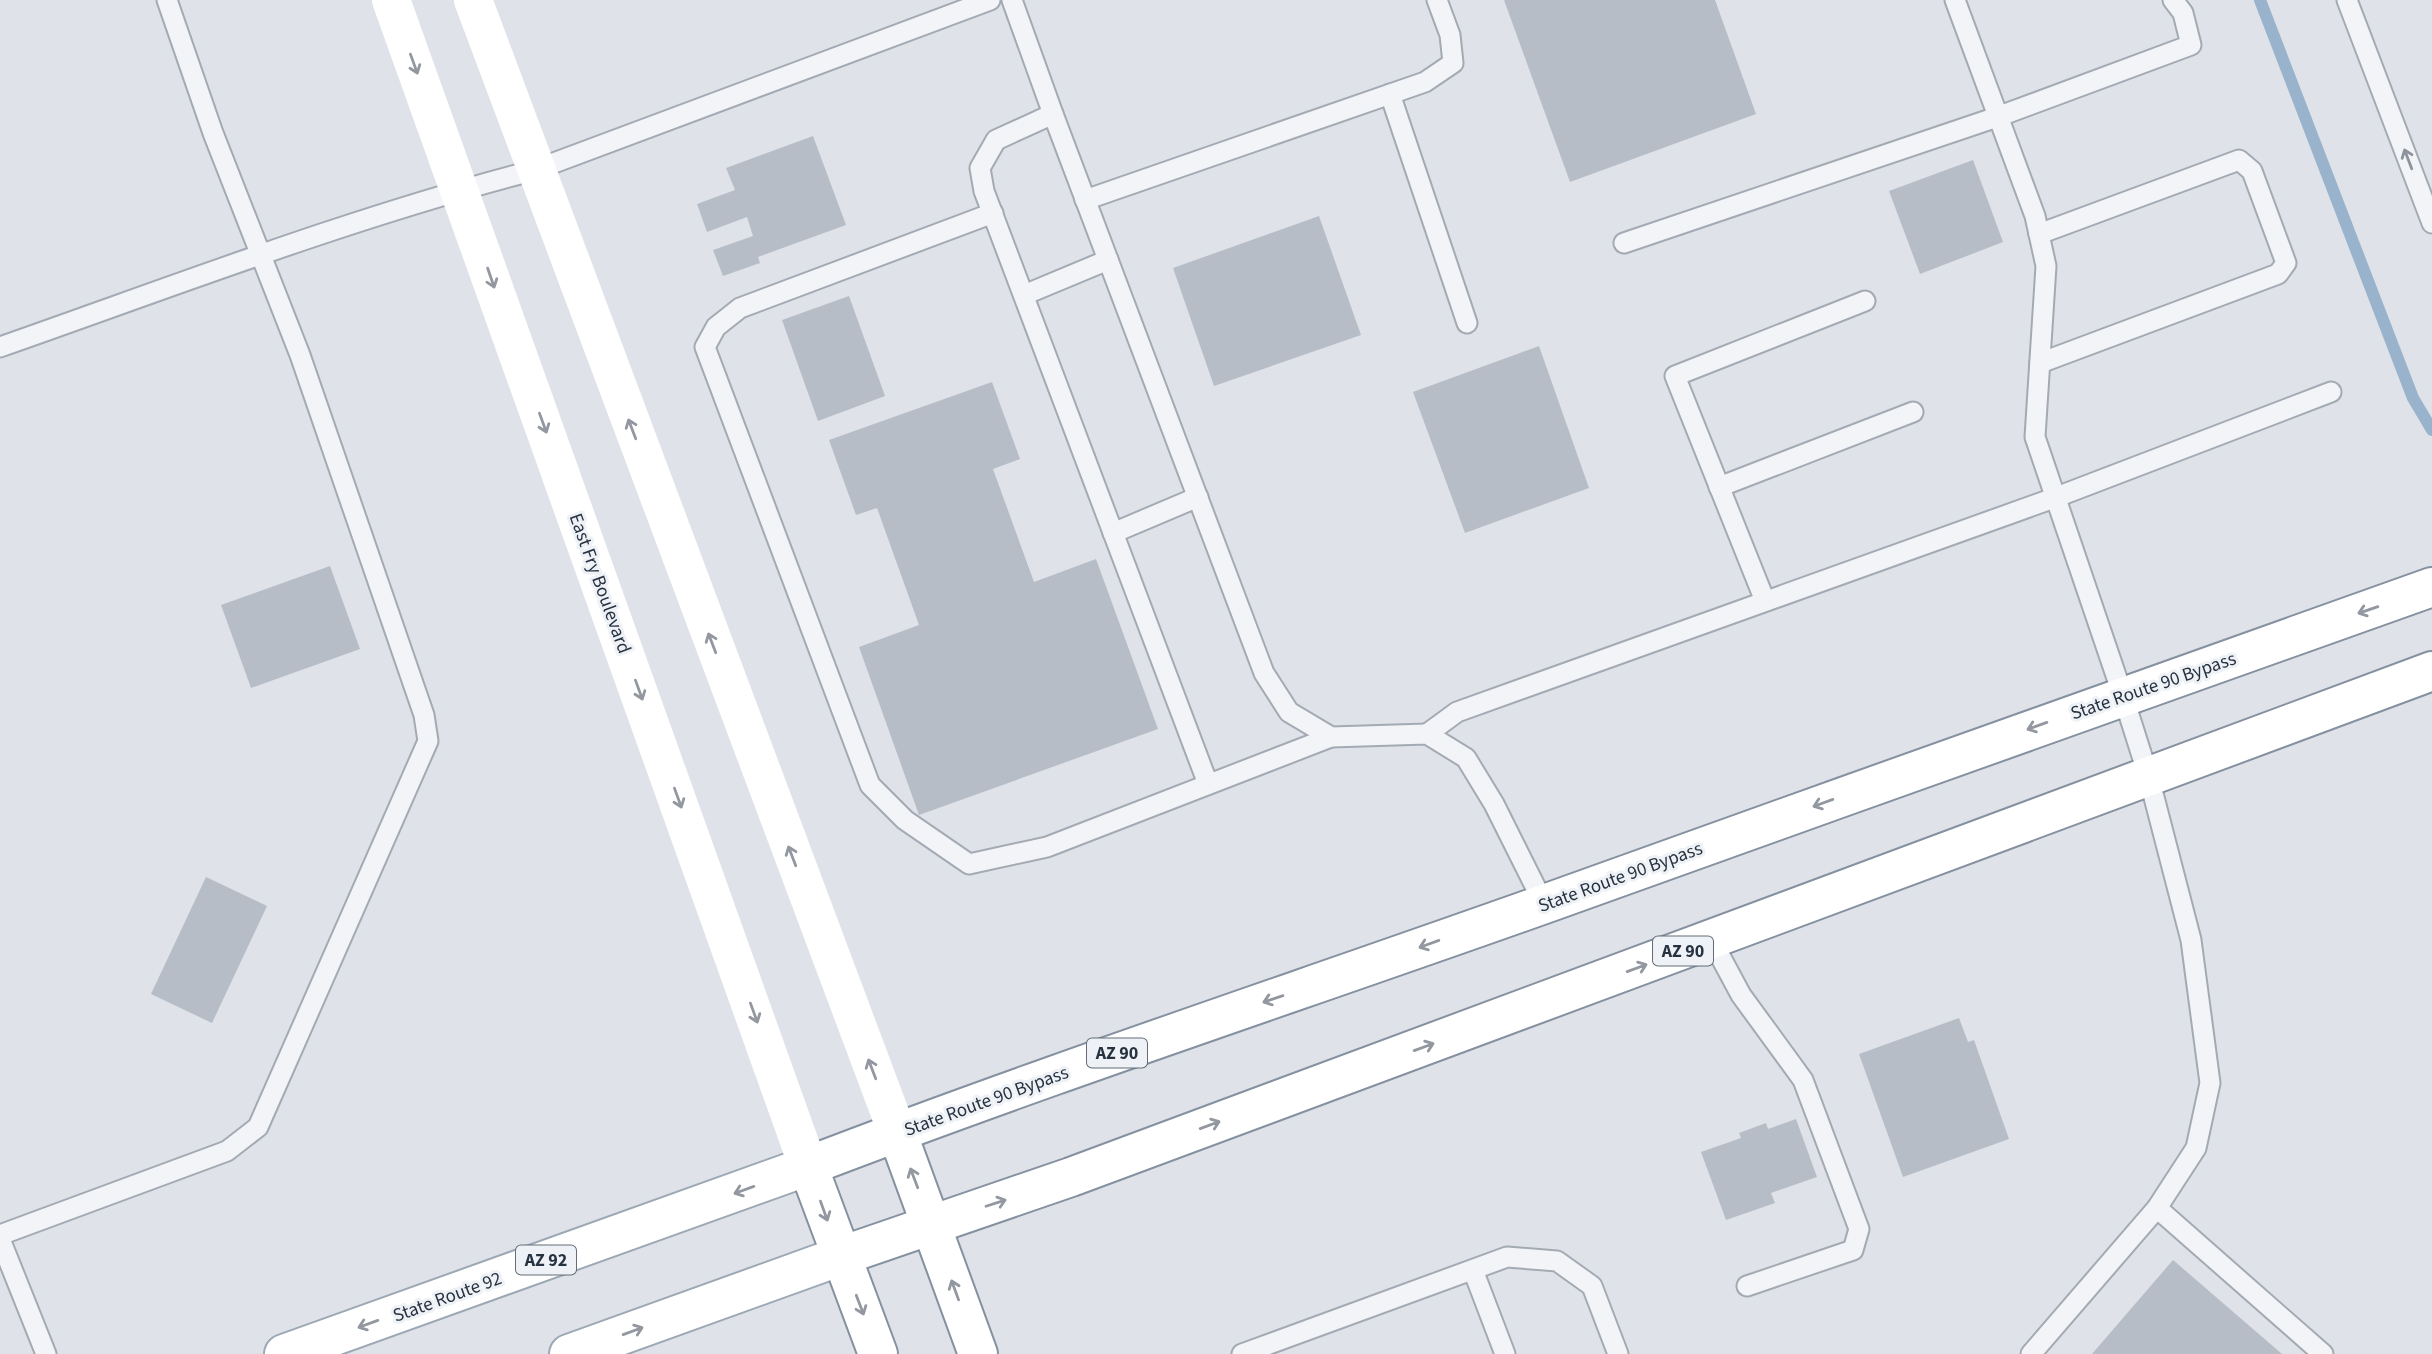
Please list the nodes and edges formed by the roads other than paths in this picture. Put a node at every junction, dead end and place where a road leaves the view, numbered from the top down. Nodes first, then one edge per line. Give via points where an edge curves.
1 (167, 0) edge
2 (391, 0) edge
3 (473, 0) edge
4 (990, 0) edge
5 (1012, 0) edge
6 (1437, 0) edge
7 (2173, 0) edge
8 (2347, 0) edge
9 (1959, 1) edge
10 (1390, 94) junction
11 (1053, 114) junction
12 (1997, 117) junction
13 (535, 170) junction
14 (460, 189) junction
15 (1085, 200) junction
16 (993, 213) junction
17 (2432, 223) edge
18 (2039, 234) junction
19 (1624, 243) dead end
20 (261, 255) junction
21 (1108, 260) junction
22 (1024, 295) junction
23 (1865, 301) dead end
24 (1467, 323) dead end
25 (0, 347) edge
26 (2040, 363) junction
27 (2331, 392) dead end
28 (1913, 412) dead end
29 (1719, 487) junction
30 (1198, 497) junction
31 (2054, 498) junction
32 (1113, 533) junction
33 (2432, 587) edge
34 (1765, 601) junction
35 (2432, 671) edge
36 (2123, 696) junction
37 (1427, 734) junction
38 (1331, 737) junction
39 (2149, 778) junction
40 (1208, 785) junction
41 (1544, 904) junction
42 (1712, 941) junction
43 (897, 1132) junction
44 (808, 1166) junction
45 (2157, 1208) junction
46 (931, 1224) junction
47 (0, 1237) edge
48 (841, 1256) junction
49 (1473, 1269) junction
50 (1747, 1286) dead end
51 (46, 1354) edge
52 (284, 1354) edge
53 (569, 1354) edge
54 (878, 1354) edge
55 (978, 1354) edge
56 (1242, 1354) edge
57 (1505, 1354) edge
58 (1618, 1354) edge
59 (2031, 1354) edge
60 (2323, 1354) edge

1 - 20 lane
2 -> 14 main road, East Fry Boulevard
3 - 13 main road
4 - 13 lane
5 - 11 lane
6 - 10 lane via 1450,35 1453,63 1425,82
7 - 12 lane via 2183,13 2191,46
17 -> 8 lane
9 - 12 lane
10 - 15 lane
10 - 24 lane
11 - 15 lane
11 - 16 lane via 996,140 980,168
12 - 18 lane
12 - 19 lane
13 - 14 lane
43 -> 13 main road
14 - 20 lane
14 -> 44 main road, East Fry Boulevard
15 - 21 lane
16 - 22 lane
16 - 40 lane via 740,308 716,327 705,347 870,785 905,820 969,864 1047,847
18 - 26 lane via 2046,266
18 - 26 lane via 2239,160 2252,171 2286,263 2278,274
20 - 25 lane
20 - 47 lane via 342,474 424,715 428,741 258,1127 227,1152
21 - 22 lane
21 - 30 lane
22 - 32 lane
23 - 29 lane via 1675,376
26 - 31 lane via 2035,438
27 - 31 lane
28 - 29 lane
29 - 34 lane
30 - 32 lane
30 - 38 lane via 1264,673 1289,712
31 - 34 lane
31 - 36 lane
32 - 40 lane
33 -> 36 main road, State Route 90 Bypass / AZ 90
34 - 37 lane via 1457,712
35 - 39 main road, AZ 90
36 - 39 lane
36 -> 41 main road, State Route 90 Bypass / AZ 90
37 - 38 lane
37 - 41 lane via 1466,758
38 - 40 lane
39 - 42 main road, AZ 90
39 - 45 lane via 2191,940 2210,1083 2196,1148
41 -> 43 main road, State Route 90 Bypass / AZ 90
46 -> 42 main road, AZ 90 via 1071,1177
42 - 50 lane via 1741,995 1803,1080 1859,1229 1853,1250
43 - 44 main road, State Route 90 Bypass / AZ 90
46 -> 43 main road
44 -> 48 main road, East Fry Boulevard
44 -> 52 main road, State Route 92 / AZ 92
45 - 59 lane
45 - 60 lane
46 - 48 main road
55 -> 46 main road
47 - 51 lane
53 -> 48 main road
48 -> 54 main road, East Fry Boulevard
49 - 56 lane
49 - 57 lane
49 - 58 lane via 1507,1257 1557,1261 1592,1286

